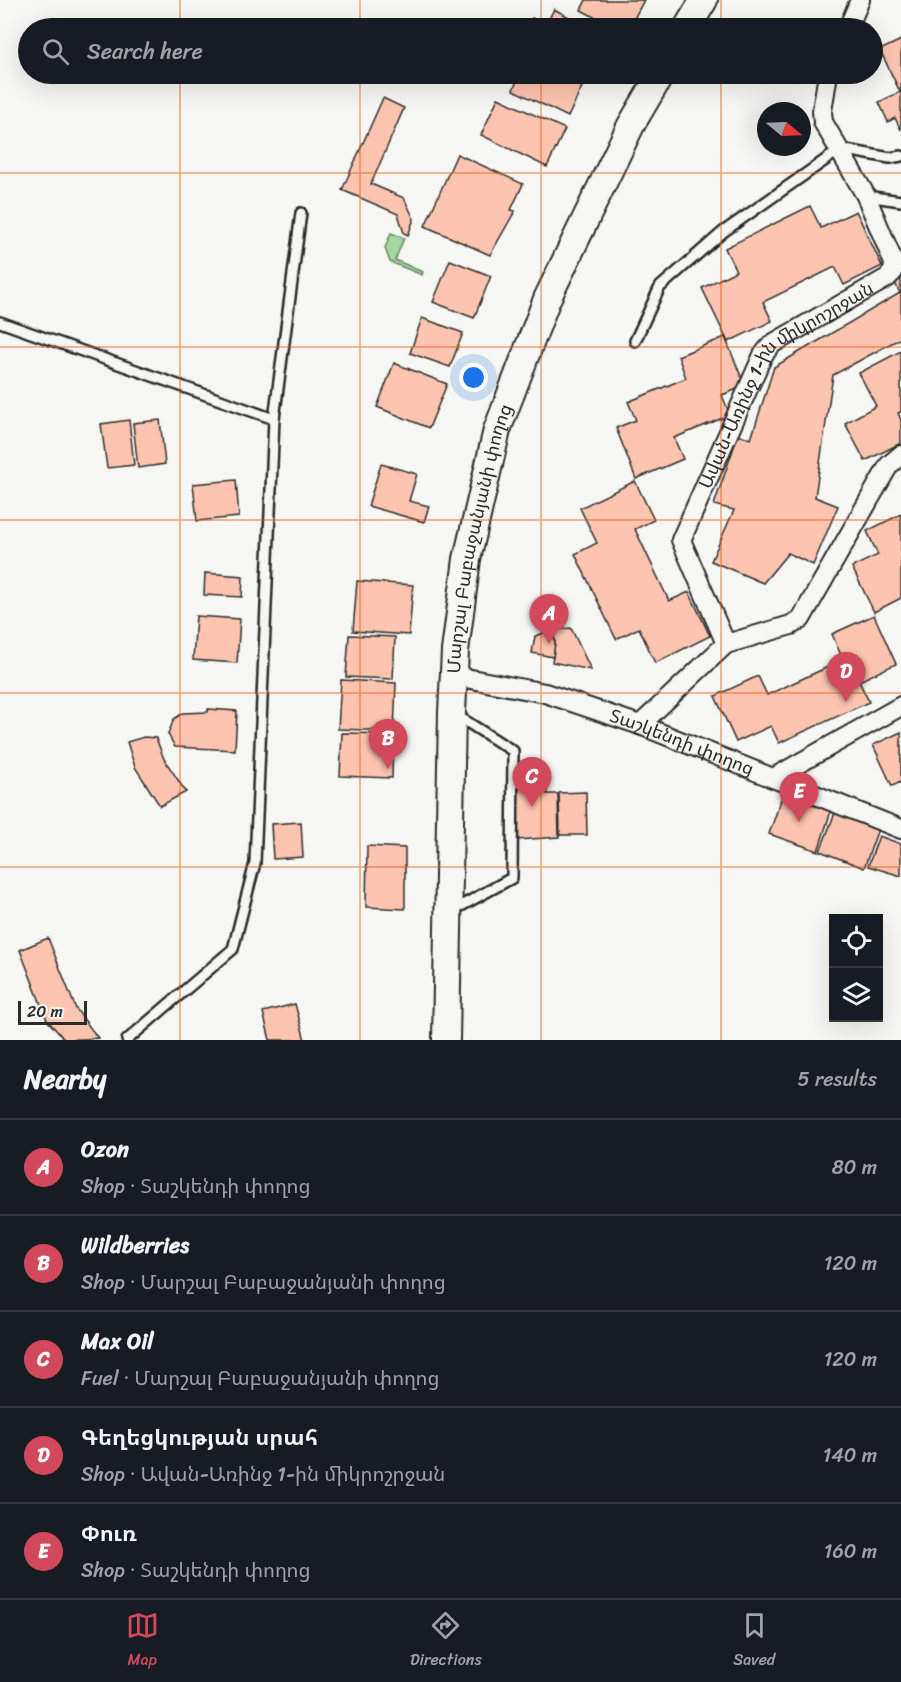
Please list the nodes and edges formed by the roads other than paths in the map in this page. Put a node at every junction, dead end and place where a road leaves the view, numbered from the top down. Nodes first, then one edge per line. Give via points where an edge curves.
1 (704, 0) edge
2 (860, 0) edge
3 (693, 18) edge
4 (852, 18) edge
5 (655, 84) edge
6 (826, 84) edge
7 (841, 149) junction
8 (901, 156) edge
9 (866, 196) junction
10 (901, 201) edge
11 (301, 213) dead end
12 (0, 322) edge
13 (634, 341) dead end
14 (274, 419) junction
15 (901, 455) edge
16 (726, 644) junction
17 (455, 676) junction
18 (901, 706) edge
19 (452, 712) junction
20 (640, 725) junction
21 (773, 778) junction
22 (901, 829) edge
23 (448, 913) junction
24 (127, 1040) edge
25 (446, 1040) edge

1 - 3 main road
2 - 4 street
5 - 17 main road, Մարշալ Բաբաջանյանի փողոց via 631,125 547,299 497,430 467,559
6 - 7 street, Ավան-Առինջ 1-ին միկրոշրջան via 824,122
7 - 8 lane via 890,158
7 - 9 street, Ավան-Առինջ 1-ին միկրոշրջան
7 - 13 lane via 723,232 660,287
9 - 10 lane
9 - 16 street, Ավան-Առինջ 1-ին միկրոշրջան via 894,263 893,272 772,344 763,356 681,540
11 - 14 lane
12 - 14 lane
14 - 24 lane via 255,864 233,949
15 - 16 street via 889,465 801,619
16 - 20 street
17 - 19 main road, Մարշալ Բաբաջանյանի փողոց
17 - 20 street, Տաշկենդի փողոց via 545,693
18 - 21 street
19 - 23 main road, Մարշալ Բաբաջանյանի փողոց
19 - 23 lane via 513,751 512,878
20 - 21 street, Տաշկենդի փողոց
21 - 22 street, Տաշկենդի փողոց
23 - 25 main road, Մարշալ Բաբաջանյանի փողոց

